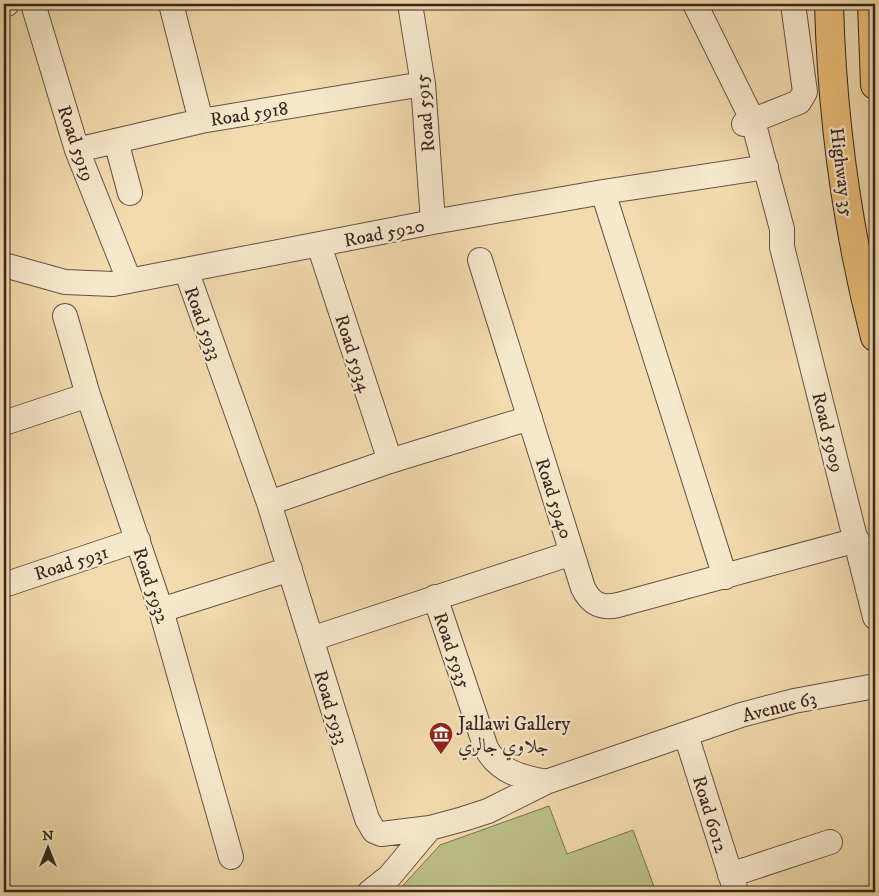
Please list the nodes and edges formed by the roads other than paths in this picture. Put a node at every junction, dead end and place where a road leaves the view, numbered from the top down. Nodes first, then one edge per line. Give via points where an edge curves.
1 (32, 4) edge
2 (171, 4) edge
3 (410, 4) edge
4 (681, 4) edge
5 (695, 4) edge
6 (793, 4) edge
7 (828, 4) edge
8 (872, 4) edge
9 (423, 84) junction
10 (875, 85) edge
11 (201, 121) junction
12 (748, 123) junction
13 (116, 141) junction
14 (77, 150) junction
15 (761, 168) junction
16 (603, 192) junction
17 (130, 193) dead end
18 (433, 222) junction
19 (319, 245) junction
20 (480, 260) dead end
21 (4, 264) edge
22 (186, 270) junction
23 (129, 280) junction
24 (65, 316) dead end
25 (875, 337) edge
26 (88, 395) junction
27 (530, 418) junction
28 (4, 423) edge
29 (390, 461) junction
30 (269, 504) junction
31 (138, 540) junction
32 (857, 540) junction
33 (572, 553) junction
34 (290, 569) junction
35 (725, 576) junction
36 (4, 584) edge
37 (435, 597) junction
38 (161, 610) junction
39 (875, 618) edge
40 (311, 639) junction
41 (875, 686) edge
42 (686, 735) junction
43 (546, 782) junction
44 (430, 828) junction
45 (830, 842) dead end
46 (231, 857) dead end
47 (733, 884) edge
48 (391, 885) edge
49 (370, 892) edge

1 - 14 street, Road 5919
2 - 11 street
3 - 9 street, Road 5915
4 - 12 street, Road 5909
5 - 12 street, Road 5909
6 - 12 street via 805,92 799,102
7 - 25 main road, Highway 35 via 837,131 847,212
8 - 10 main road
9 - 11 street, Road 5918
9 - 18 street, Road 5915
11 - 13 street, Road 5918
12 - 15 street, Road 5909
13 - 14 street, Road 5918
13 - 17 street
14 - 23 street, Road 5919
15 - 16 street, Road 5920
15 - 32 street, Road 5909 via 782,229 782,247
16 - 18 street, Road 5920
16 - 35 street
18 - 19 street, Road 5920
19 - 22 street, Road 5920
19 - 29 street, Road 5934
20 - 27 street, Road 5940
21 - 23 street, Road 5920 via 49,279 81,285
22 - 23 street, Road 5920
22 - 30 street, Road 5933
24 - 26 street, Road 5932
26 - 28 street
26 - 31 street, Road 5932
27 - 29 street
27 - 33 street, Road 5940
29 - 30 street
30 - 34 street, Road 5933
31 - 36 street, Road 5931
31 - 38 street, Road 5932
32 - 35 street, Road 5940
32 - 39 street, Road 5909
33 - 35 street, Road 5940 via 588,598 608,608
33 - 37 street
34 - 38 street
34 - 40 street, Road 5933
37 - 40 street
37 - 43 street, Road 5935 via 486,748 493,760 522,777
38 - 46 street, Road 5932
40 - 44 street, Road 5933 via 370,826 380,834
41 - 42 street, Avenue 63 via 742,714
42 - 43 street, Road 5933
42 - 47 street, Road 6012
43 - 44 street, Road 5933 via 488,811
44 - 48 street
45 - 47 street
48 - 49 street

